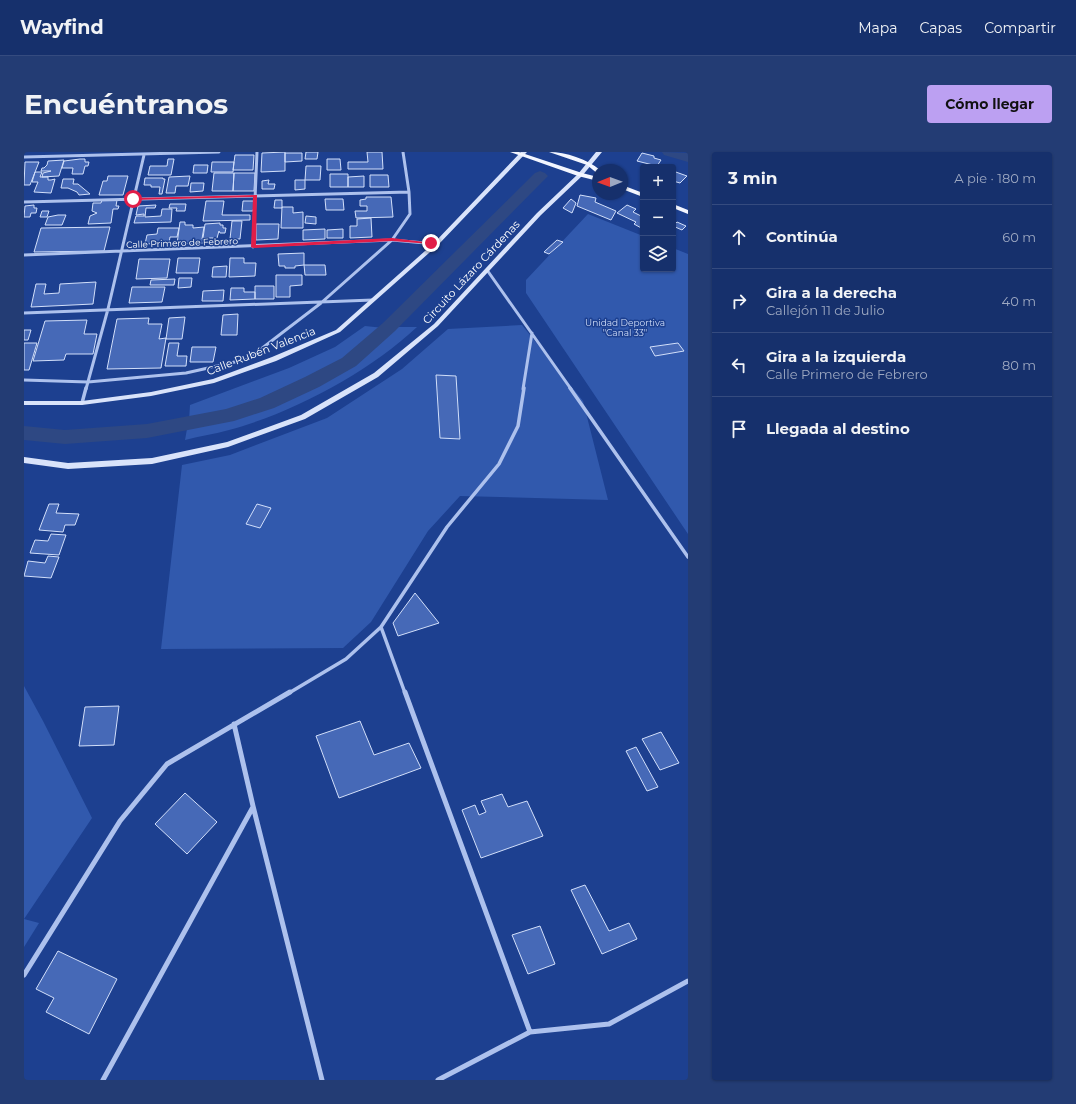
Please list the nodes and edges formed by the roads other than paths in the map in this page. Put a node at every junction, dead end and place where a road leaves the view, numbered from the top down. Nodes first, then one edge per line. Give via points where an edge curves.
1 (219, 152) edge
2 (257, 152) edge
3 (403, 152) edge
4 (513, 152) edge
5 (552, 152) edge
6 (599, 152) edge
7 (171, 153) edge
8 (144, 155) junction
9 (524, 155) edge
10 (24, 157) edge
11 (589, 164) junction
12 (592, 167) edge
13 (580, 175) junction
14 (592, 178) edge
15 (628, 189) edge
16 (409, 192) junction
17 (640, 194) edge
18 (255, 196) junction
19 (133, 199) junction
20 (24, 202) edge
21 (676, 207) edge
22 (688, 212) edge
23 (392, 240) junction
24 (436, 244) junction
25 (253, 247) junction
26 (122, 252) junction
27 (24, 255) edge
28 (487, 270) junction
29 (373, 300) junction
30 (322, 303) junction
31 (108, 309) junction
32 (24, 312) edge
33 (532, 334) junction
34 (24, 380) edge
35 (88, 382) junction
36 (24, 403) edge
37 (82, 403) junction
38 (24, 460) edge
39 (688, 557) edge
40 (381, 627) junction
41 (234, 724) junction
42 (253, 806) junction
43 (24, 975) edge
44 (688, 981) edge
45 (530, 1032) junction
46 (103, 1080) edge
47 (322, 1080) edge
48 (438, 1080) edge

1 - 7 street
2 - 18 street
3 - 16 street, Calle Rubén Valencia
4 - 9 main road
5 - 11 main road
6 - 11 street, Circuito Lázaro Cárdenas
7 - 8 street
8 - 10 street
8 - 19 street
9 - 13 main road
9 - 24 street, Calle Rubén Valencia
11 - 12 main road
11 - 13 street, Circuito Lázaro Cárdenas
13 - 14 main road
13 - 28 street, Circuito Lázaro Cárdenas via 539,214
15 - 17 main road
16 - 18 street
16 - 23 street, Calle Rubén Valencia via 410,214
18 - 19 street
18 - 25 street
19 - 20 street
19 - 26 street
21 - 22 main road
23 - 24 street, Calle Primero de Febrero
23 - 25 street, Calle Primero de Febrero
23 - 30 street, Calle Rubén Valencia
24 - 29 street, Calle Rubén Valencia
25 - 26 street, Calle Primero de Febrero
26 - 27 street, Calle Primero de Febrero
26 - 31 street
28 - 33 street
28 - 38 street, Circuito Lázaro Cárdenas via 436,325 376,375 303,417 228,444 152,461 68,466
29 - 30 street
29 - 37 street, Calle Rubén Valencia via 338,331 274,359 214,381 151,394
30 - 31 street
30 - 35 street, Calle Rubén Valencia via 248,359 186,374
31 - 32 street
31 - 35 street
33 - 39 street
33 - 40 street via 518,426 499,464 447,527
34 - 35 street, Calle Rubén Valencia
35 - 37 street
36 - 37 street, Calle Rubén Valencia
40 - 41 street via 346,659
40 - 45 street
41 - 42 street
41 - 43 street via 167,764 120,821
42 - 46 street
42 - 47 street
44 - 45 street via 608,1024
45 - 48 street

